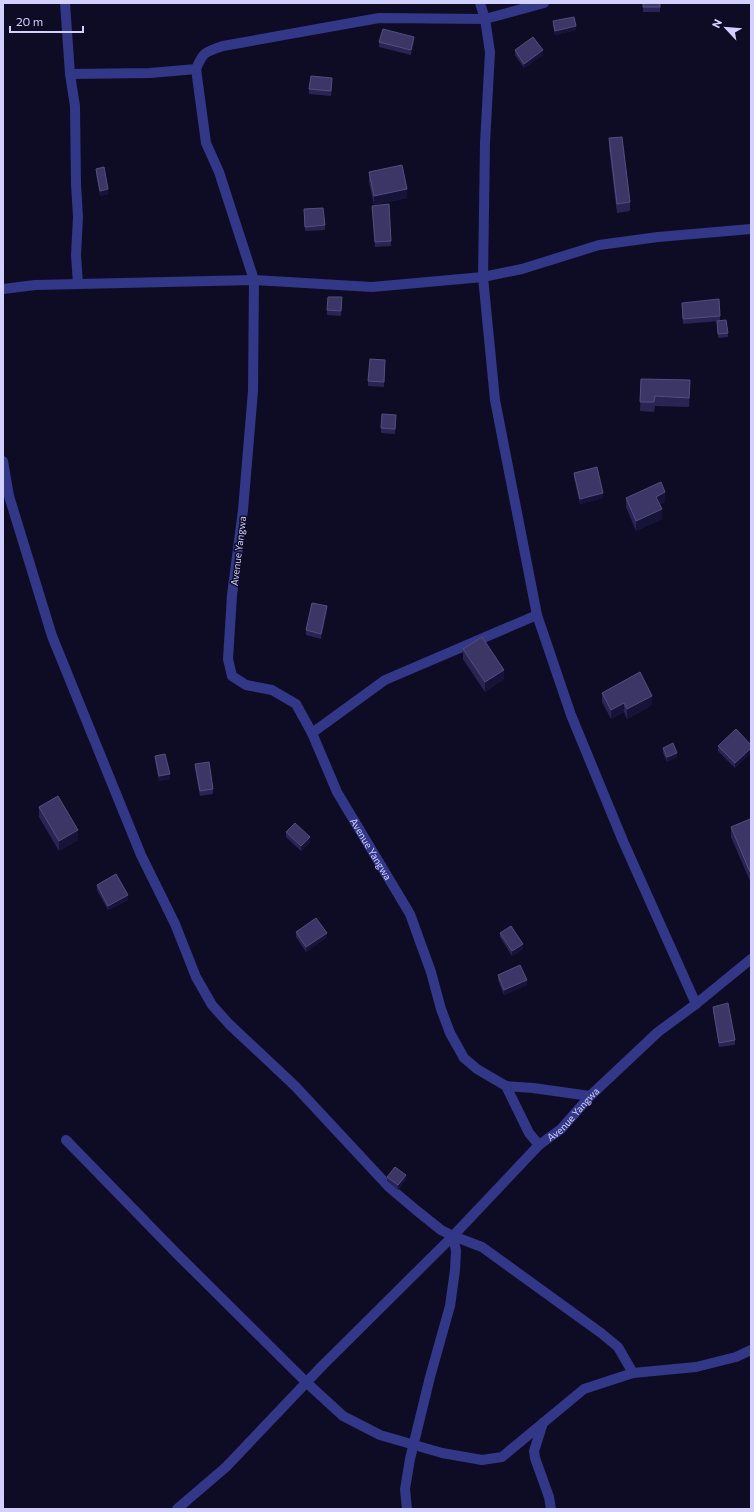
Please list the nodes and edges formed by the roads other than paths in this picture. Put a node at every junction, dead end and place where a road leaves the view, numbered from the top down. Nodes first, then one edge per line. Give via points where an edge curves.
1 (65, 3) edge
2 (480, 3) edge
3 (544, 3) edge
4 (485, 19) junction
5 (196, 69) junction
6 (70, 74) junction
7 (751, 229) edge
8 (484, 277) junction
9 (254, 280) junction
10 (78, 284) junction
11 (3, 289) edge
12 (3, 461) edge
13 (537, 615) junction
14 (312, 733) junction
15 (751, 960) edge
16 (696, 1004) junction
17 (506, 1086) junction
18 (590, 1096) junction
19 (66, 1140) dead end
20 (539, 1145) junction
21 (453, 1236) junction
22 (751, 1350) edge
23 (633, 1373) junction
24 (307, 1383) junction
25 (543, 1423) junction
26 (413, 1446) junction
27 (178, 1509) edge
28 (407, 1509) edge
29 (551, 1509) edge

1 - 6 street
2 - 4 street
3 - 4 street
4 - 5 street via 379,18 222,46 206,52
4 - 8 street via 490,52 485,142
5 - 6 street
5 - 9 street, Avenue Yangwa via 206,143 222,179
6 - 10 street via 75,106
7 - 8 street via 658,236 599,245 522,269
8 - 9 street via 372,287
8 - 13 street via 495,400
9 - 10 street
9 - 14 street, Avenue Yangwa via 253,391 228,659 232,676 246,685 272,690 296,704
10 - 11 street
12 - 21 street via 9,496 52,636 141,855 175,924 196,977 212,1004 230,1024 295,1086 390,1188 441,1230
13 - 14 street via 385,680
13 - 16 street via 574,722 623,841
14 - 17 street, Avenue Yangwa via 337,792 410,914 432,972 450,1033 464,1058 476,1069
15 - 16 street, Avenue Yangwa
16 - 18 street, Avenue Yangwa via 658,1032
17 - 18 street
17 - 20 street, Avenue Yangwa via 529,1133
18 - 20 street, Avenue Yangwa via 561,1129
19 - 24 street
20 - 21 street
21 - 23 street via 482,1247 601,1333 618,1347
21 - 24 street
21 - 26 street via 456,1251 450,1306
22 - 23 street via 736,1357 696,1367
23 - 25 street via 584,1389
24 - 26 street via 343,1416 380,1435
24 - 27 street via 226,1467
25 - 26 street via 502,1457 482,1460
25 - 29 street via 534,1450
26 - 28 street via 405,1489

